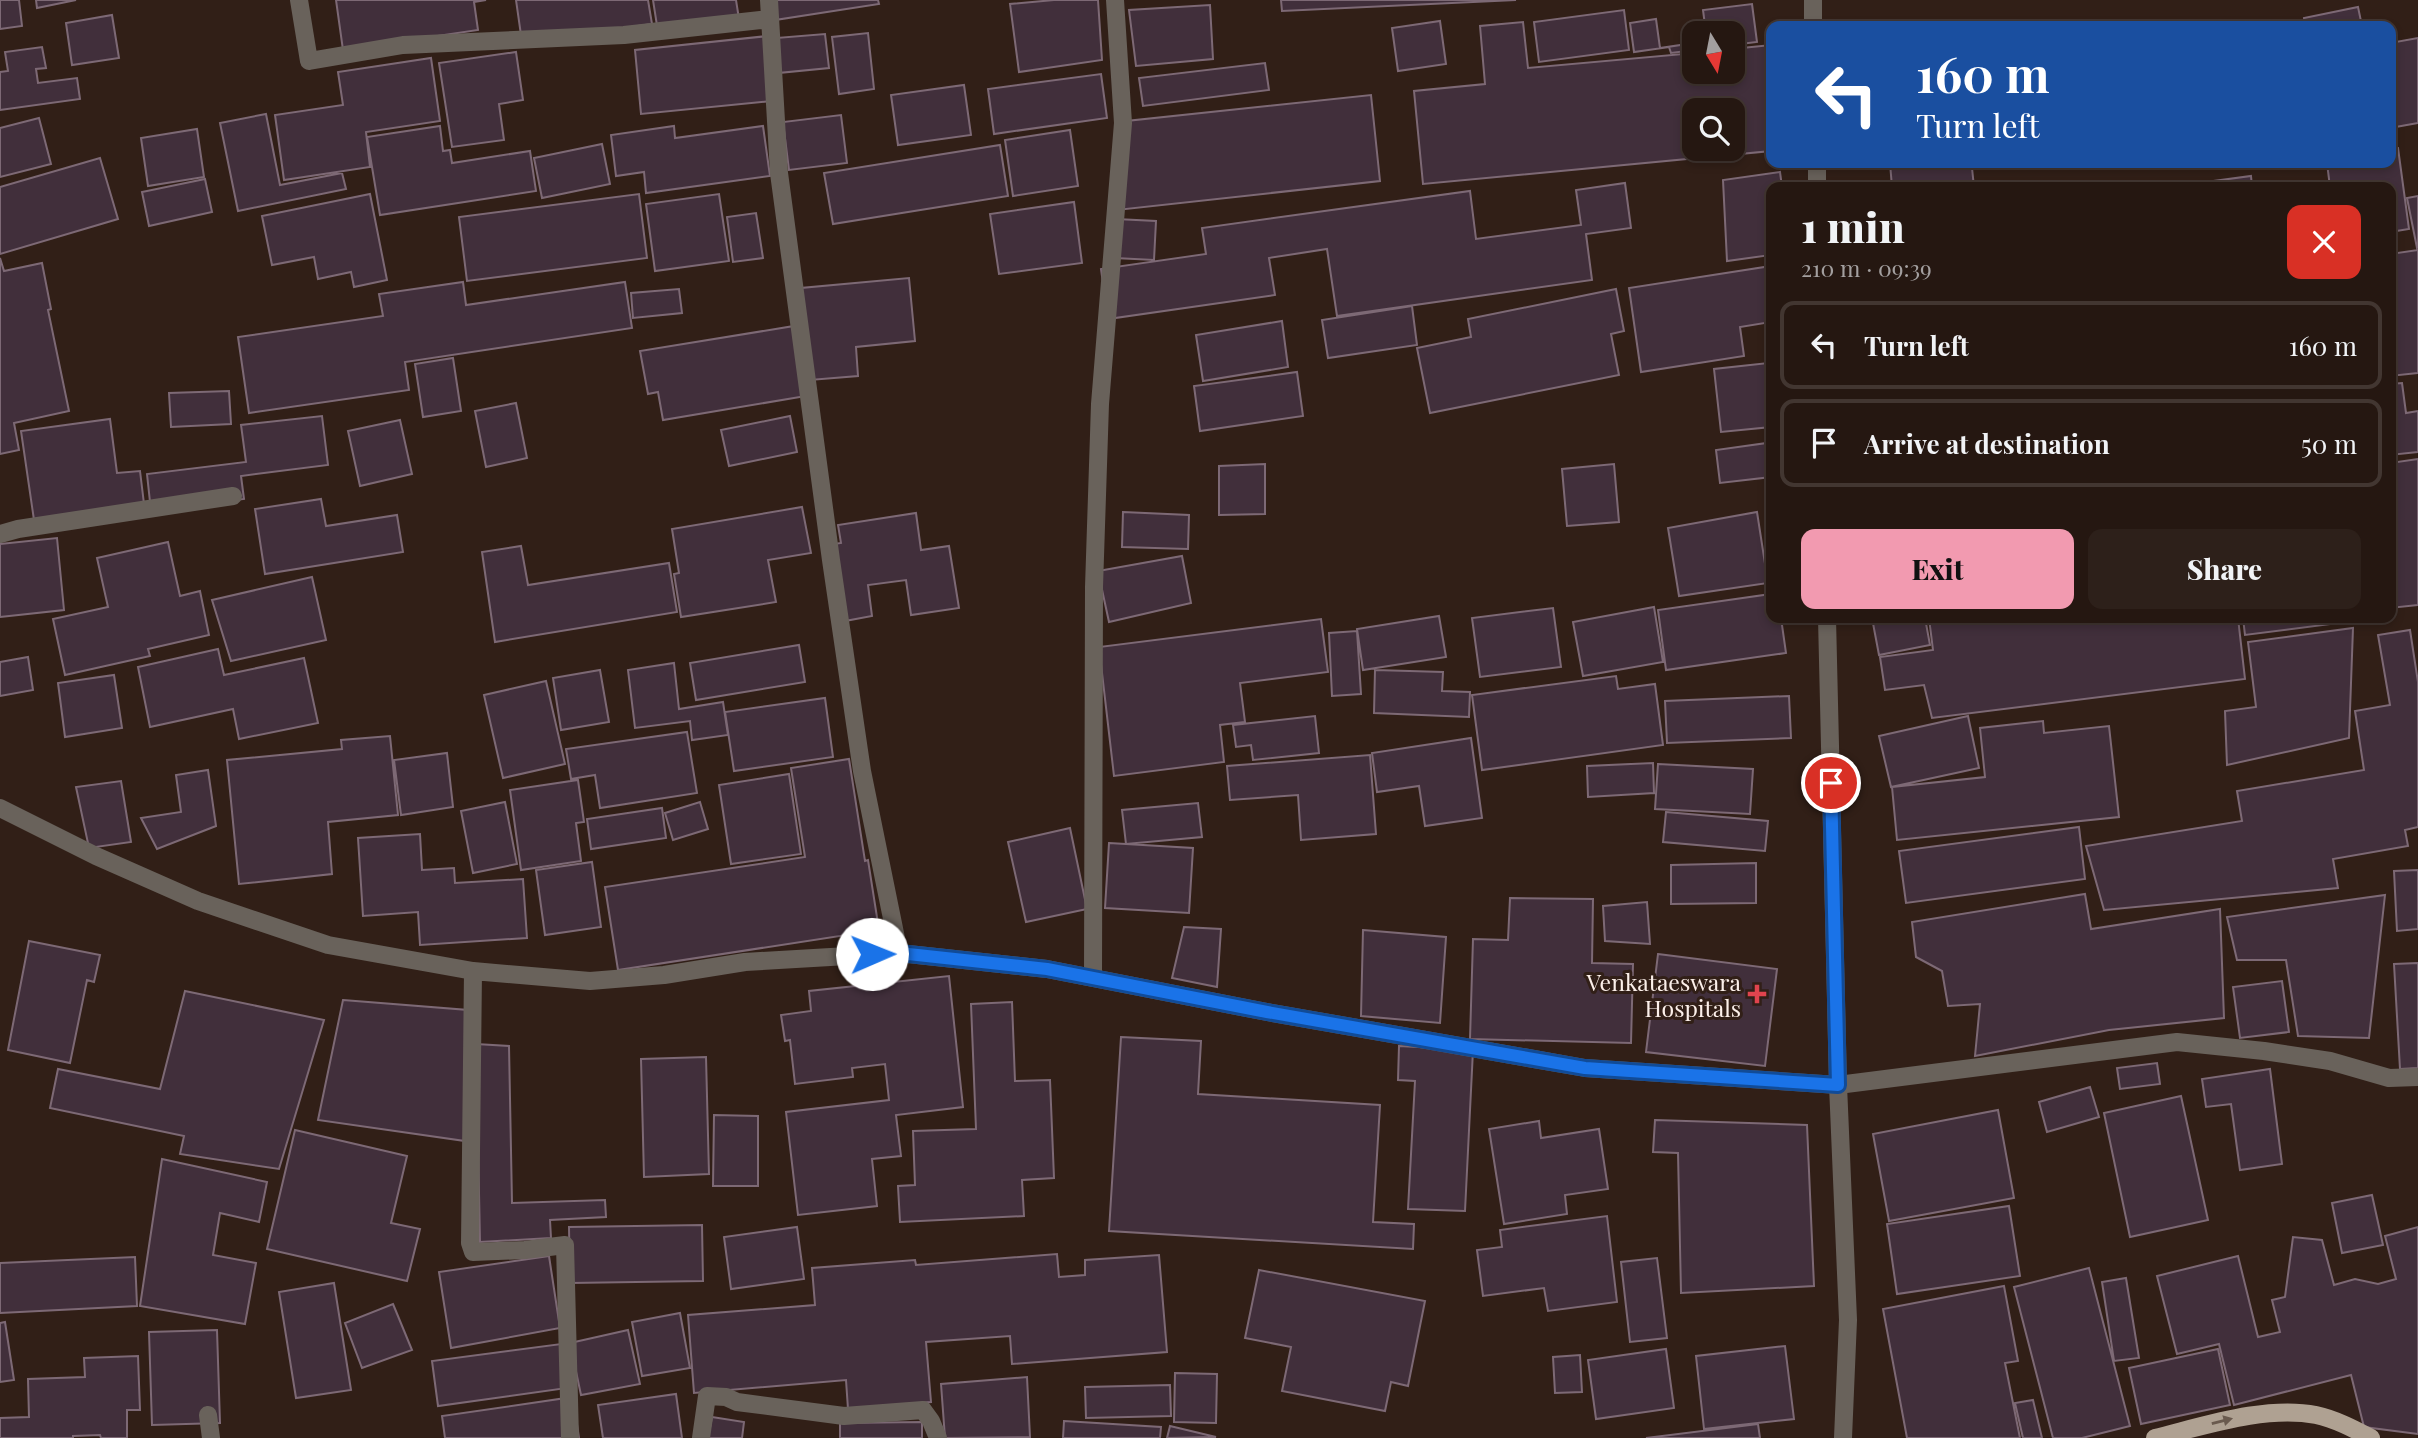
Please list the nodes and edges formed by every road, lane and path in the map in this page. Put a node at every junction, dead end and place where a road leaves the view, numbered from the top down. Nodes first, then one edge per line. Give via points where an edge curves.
1 (299, 0) edge
2 (769, 0) edge
3 (1115, 0) edge
4 (1813, 0) edge
5 (770, 19) junction
6 (1814, 21) edge
7 (233, 496) dead end
8 (0, 534) edge
9 (1827, 623) edge
10 (0, 808) edge
11 (899, 953) junction
12 (473, 971) junction
13 (1093, 978) junction
14 (2418, 1077) edge
15 (1838, 1085) junction
16 (208, 1415) dead end
17 (211, 1438) edge
18 (570, 1438) edge
19 (701, 1438) edge
20 (938, 1438) edge
21 (1843, 1438) edge
22 (2155, 1438) edge
23 (2371, 1438) edge

1 - 5 street via 309,61 403,45 624,35
2 - 5 street
3 - 13 street via 1123,123 1100,417 1094,587
4 - 6 street
5 - 11 street via 779,173 828,532 862,771
7 - 8 street
9 - 15 street
10 - 12 street via 198,901 328,945
11 - 12 street via 745,962 590,981
11 - 13 street
12 - 18 street via 470,1243 473,1252 565,1245
13 - 15 street via 1585,1068
14 - 15 street via 2389,1078 2330,1061 2177,1042
15 - 21 street via 1848,1320
16 - 17 street
19 - 20 street via 707,1396 844,1416 923,1410
22 -> 23 main road via 2234,1418 2279,1413 2315,1415

